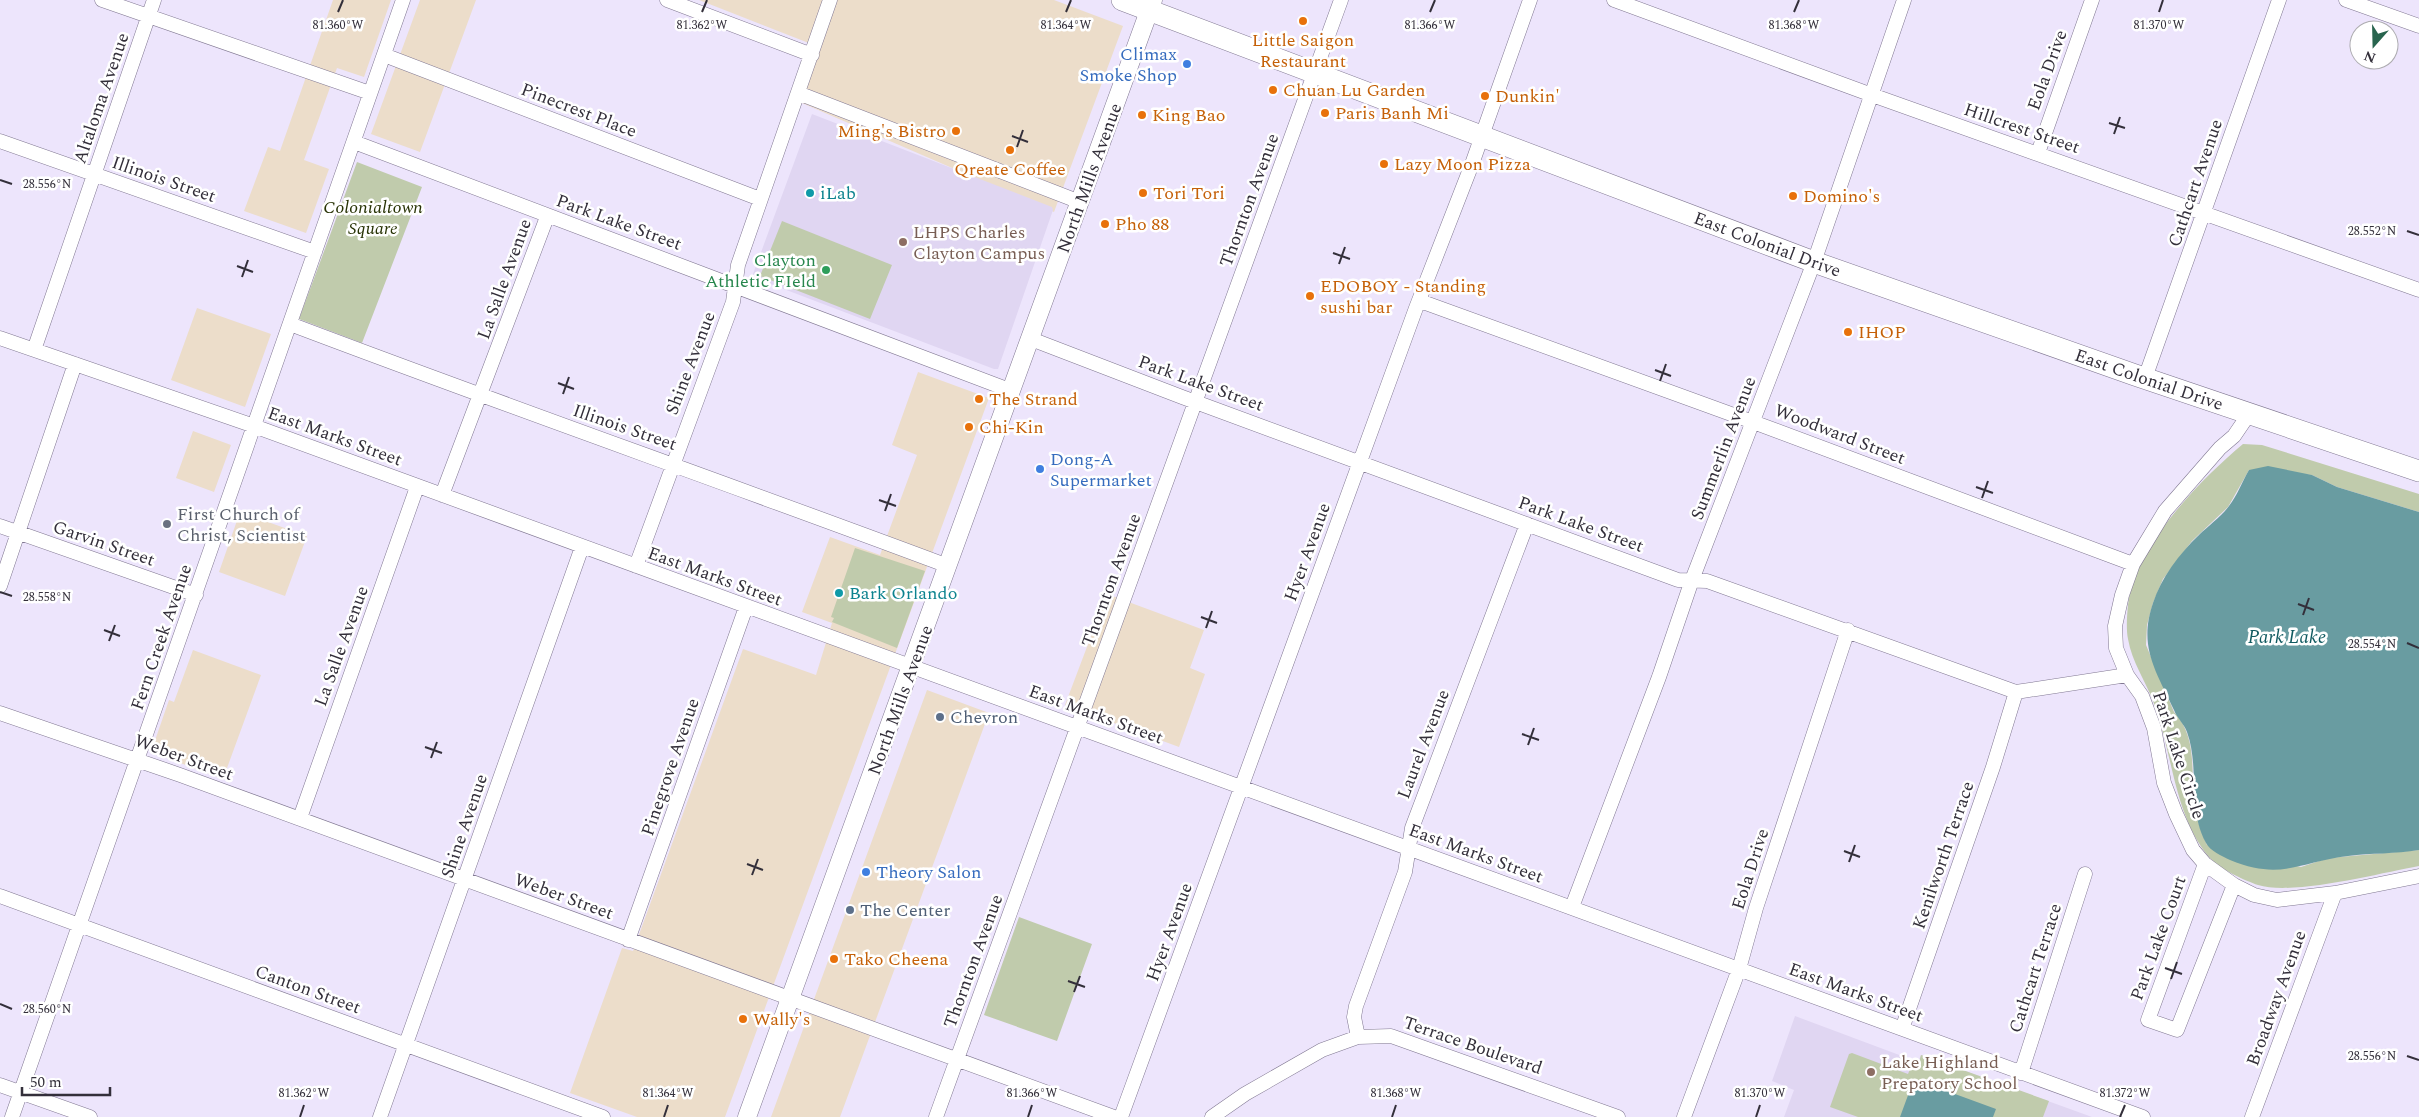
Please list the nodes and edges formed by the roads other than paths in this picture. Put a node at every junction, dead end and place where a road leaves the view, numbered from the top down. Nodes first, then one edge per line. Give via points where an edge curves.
1 (102, 0) edge
2 (154, 0) edge
3 (403, 0) edge
4 (667, 0) edge
5 (830, 0) edge
6 (1122, 0) edge
7 (1341, 0) edge
8 (1530, 0) edge
9 (1614, 0) edge
10 (1904, 0) edge
11 (2092, 0) edge
12 (2279, 0) edge
13 (2346, 0) edge
14 (1151, 5) edge
15 (148, 16) junction
16 (2419, 26) edge
17 (384, 55) junction
18 (812, 55) junction
19 (1315, 73) junction
20 (370, 93) junction
21 (798, 94) junction
22 (1872, 95) junction
23 (1481, 136) junction
24 (0, 141) edge
25 (354, 142) junction
26 (2038, 153) junction
27 (95, 174) junction
28 (760, 200) junction
29 (1080, 202) junction
30 (2206, 212) junction
31 (547, 217) junction
32 (315, 252) junction
33 (1814, 262) junction
34 (736, 284) junction
35 (2419, 290) edge
36 (1420, 301) junction
37 (290, 324) junction
38 (0, 338) edge
39 (1031, 339) junction
40 (34, 350) junction
41 (75, 364) junction
42 (2145, 378) junction
43 (1012, 391) junction
44 (480, 396) junction
45 (1196, 402) junction
46 (2249, 414) junction
47 (1753, 422) junction
48 (254, 426) junction
49 (1359, 462) junction
50 (672, 464) junction
51 (2419, 472) edge
52 (417, 487) junction
53 (442, 496) junction
54 (1527, 524) junction
55 (0, 526) edge
56 (19, 533) junction
57 (582, 548) junction
58 (2133, 564) junction
59 (636, 566) junction
60 (948, 566) junction
61 (1692, 580) junction
62 (0, 586) edge
63 (196, 595) junction
64 (746, 607) junction
65 (1848, 630) junction
66 (912, 667) junction
67 (2127, 675) junction
68 (2016, 692) junction
69 (0, 713) edge
70 (1078, 727) junction
71 (137, 759) junction
72 (1242, 787) junction
73 (300, 818) junction
74 (1408, 848) junction
75 (2205, 864) junction
76 (2085, 874) dead end
77 (2419, 876) edge
78 (466, 880) junction
79 (2234, 885) junction
80 (2335, 893) junction
81 (0, 896) edge
82 (1572, 907) junction
83 (79, 926) junction
84 (628, 940) junction
85 (1739, 969) junction
86 (790, 999) junction
87 (1902, 1029) junction
88 (1358, 1037) junction
89 (405, 1045) junction
90 (957, 1058) junction
91 (2021, 1073) junction
92 (0, 1085) edge
93 (20, 1092) junction
94 (12, 1117) edge
95 (90, 1117) edge
96 (380, 1117) edge
97 (603, 1117) edge
98 (747, 1117) edge
99 (936, 1117) edge
100 (1114, 1117) edge
101 (1121, 1117) edge
102 (1212, 1117) edge
103 (1618, 1117) edge
104 (1684, 1117) edge
105 (2143, 1117) edge
106 (2252, 1117) edge

1 - 15 street
2 - 15 street, Altaloma Avenue
3 - 17 street, Fern Creek Avenue
4 - 18 street
5 - 18 street, Shine Avenue
6 - 14 highway, East Colonial Drive
7 - 19 street, Thornton Avenue
8 - 23 street, Hyer Avenue
9 - 22 street, Hillcrest Street
10 - 22 street, Summerlin Avenue
11 - 26 street, Eola Drive
12 - 30 street, Cathcart Avenue
13 - 16 street
14 - 19 highway, East Colonial Drive
14 - 29 main road, North Mills Avenue
15 - 20 street
15 - 27 street, Altaloma Avenue
17 - 20 street, Fern Creek Avenue
17 - 28 street, Pinecrest Place
18 - 21 street, Shine Avenue
19 - 23 highway, East Colonial Drive
19 - 45 street, Thornton Avenue
20 - 25 street, Fern Creek Avenue
21 - 28 street, Shine Avenue
21 - 29 street
22 - 26 street, Hillcrest Street
22 - 33 street, Summerlin Avenue
23 - 33 highway, East Colonial Drive
23 - 36 street, Hyer Avenue
24 - 27 street, Illinois Street
25 - 31 street, Park Lake Street
25 - 32 street, Fern Creek Avenue
26 - 30 street, Hillcrest Street
27 - 32 street, Illinois Street
27 - 40 street, Altaloma Avenue
28 - 34 street, Shine Avenue via 738,265
29 - 39 main road, North Mills Avenue
30 - 35 street, Hillcrest Street
30 - 42 street, Cathcart Avenue
31 - 34 street, Park Lake Street
31 - 44 street, La Salle Avenue
32 - 37 street, Fern Creek Avenue
33 - 42 highway, East Colonial Drive
33 - 47 street, Summerlin Avenue
34 - 43 street, Park Lake Street
34 - 50 street, Shine Avenue via 733,302
36 - 47 street, Woodward Street
36 - 49 street, Hyer Avenue
37 - 44 street, Illinois Street
37 - 48 street, Fern Creek Avenue
38 - 40 street, East Marks Street
39 - 43 main road, North Mills Avenue
39 - 45 street, Park Lake Street
40 - 41 street, East Marks Street
41 - 48 street, East Marks Street
41 - 56 street
42 - 46 highway, East Colonial Drive
43 - 60 main road, North Mills Avenue
44 - 50 street, Illinois Street
44 - 53 street, La Salle Avenue
45 - 49 street, Park Lake Street
45 - 70 street, Thornton Avenue
46 - 51 highway, East Colonial Drive
46 - 58 street, Park Lake Circle via 2234,436 2166,511
47 - 58 street, Woodward Street
47 - 61 street, Summerlin Avenue
48 - 52 street, East Marks Street
48 - 63 street, Fern Creek Avenue
49 - 54 street, Park Lake Street
49 - 72 street, Hyer Avenue
50 - 59 street, Shine Avenue
50 - 60 street, Illinois Street
52 - 53 street, East Marks Street
52 - 73 street, La Salle Avenue
53 - 57 street, East Marks Street
54 - 61 street, Park Lake Street via 1678,580
54 - 74 street, Laurel Avenue via 1412,828
55 - 56 street, Garvin Street
56 - 62 street
56 - 63 street, Garvin Street
57 - 59 street, East Marks Street
57 - 78 street, Shine Avenue
58 - 67 street, Park Lake Circle via 2115,626 2116,648
59 - 64 street, East Marks Street
60 - 66 main road, North Mills Avenue
61 - 65 street, Park Lake Street via 1707,581
61 - 82 street, Summerlin Avenue
63 - 71 street, Fern Creek Avenue
64 - 66 street, East Marks Street
64 - 84 street, Pinegrove Avenue
65 - 68 street, Park Lake Street
65 - 85 street, Eola Drive
66 - 70 street, East Marks Street
66 - 86 main road, North Mills Avenue
67 - 68 street, Park Lake Street
67 - 75 street, Park Lake Circle via 2142,696 2154,728 2164,783 2176,814 2193,850
68 - 87 street, Kenilworth Terrace
69 - 71 street, Weber Street
70 - 72 street, East Marks Street
70 - 90 street, Thornton Avenue
71 - 73 street, Weber Street
71 - 83 street, Fern Creek Avenue
72 - 74 street, East Marks Street
72 - 101 street, Hyer Avenue
73 - 78 street, Weber Street
74 - 82 street, East Marks Street
74 - 88 street, Laurel Avenue via 1405,872 1356,1006 1354,1017
75 - 79 street, Park Lake Circle
75 - 79 street, Park Lake Court via 2148,1020 2177,1030
76 - 91 street, Cathcart Terrace
77 - 80 street, Park Lake Circle
78 - 84 street, Weber Street
78 - 89 street, Shine Avenue
79 - 80 street, Park Lake Circle via 2254,895 2277,900
80 - 106 street, Broadway Avenue
81 - 83 street, Canton Street
82 - 85 street, East Marks Street
83 - 89 street, Canton Street
83 - 93 street, Fern Creek Avenue
84 - 86 street, Weber Street
85 - 87 street, East Marks Street
85 - 104 street, Eola Drive
86 - 90 street, Weber Street
86 - 98 main road, North Mills Avenue
87 - 91 street, East Marks Street
88 - 102 street, Terrace Boulevard via 1322,1050
88 - 103 street, Terrace Boulevard via 1391,1036
89 - 96 street, Shine Avenue
89 - 97 street, Canton Street
90 - 99 street, Thornton Avenue
90 - 100 street, Weber Street
91 - 105 street, East Marks Street
92 - 93 street
93 - 94 street, Fern Creek Avenue
93 - 95 street

